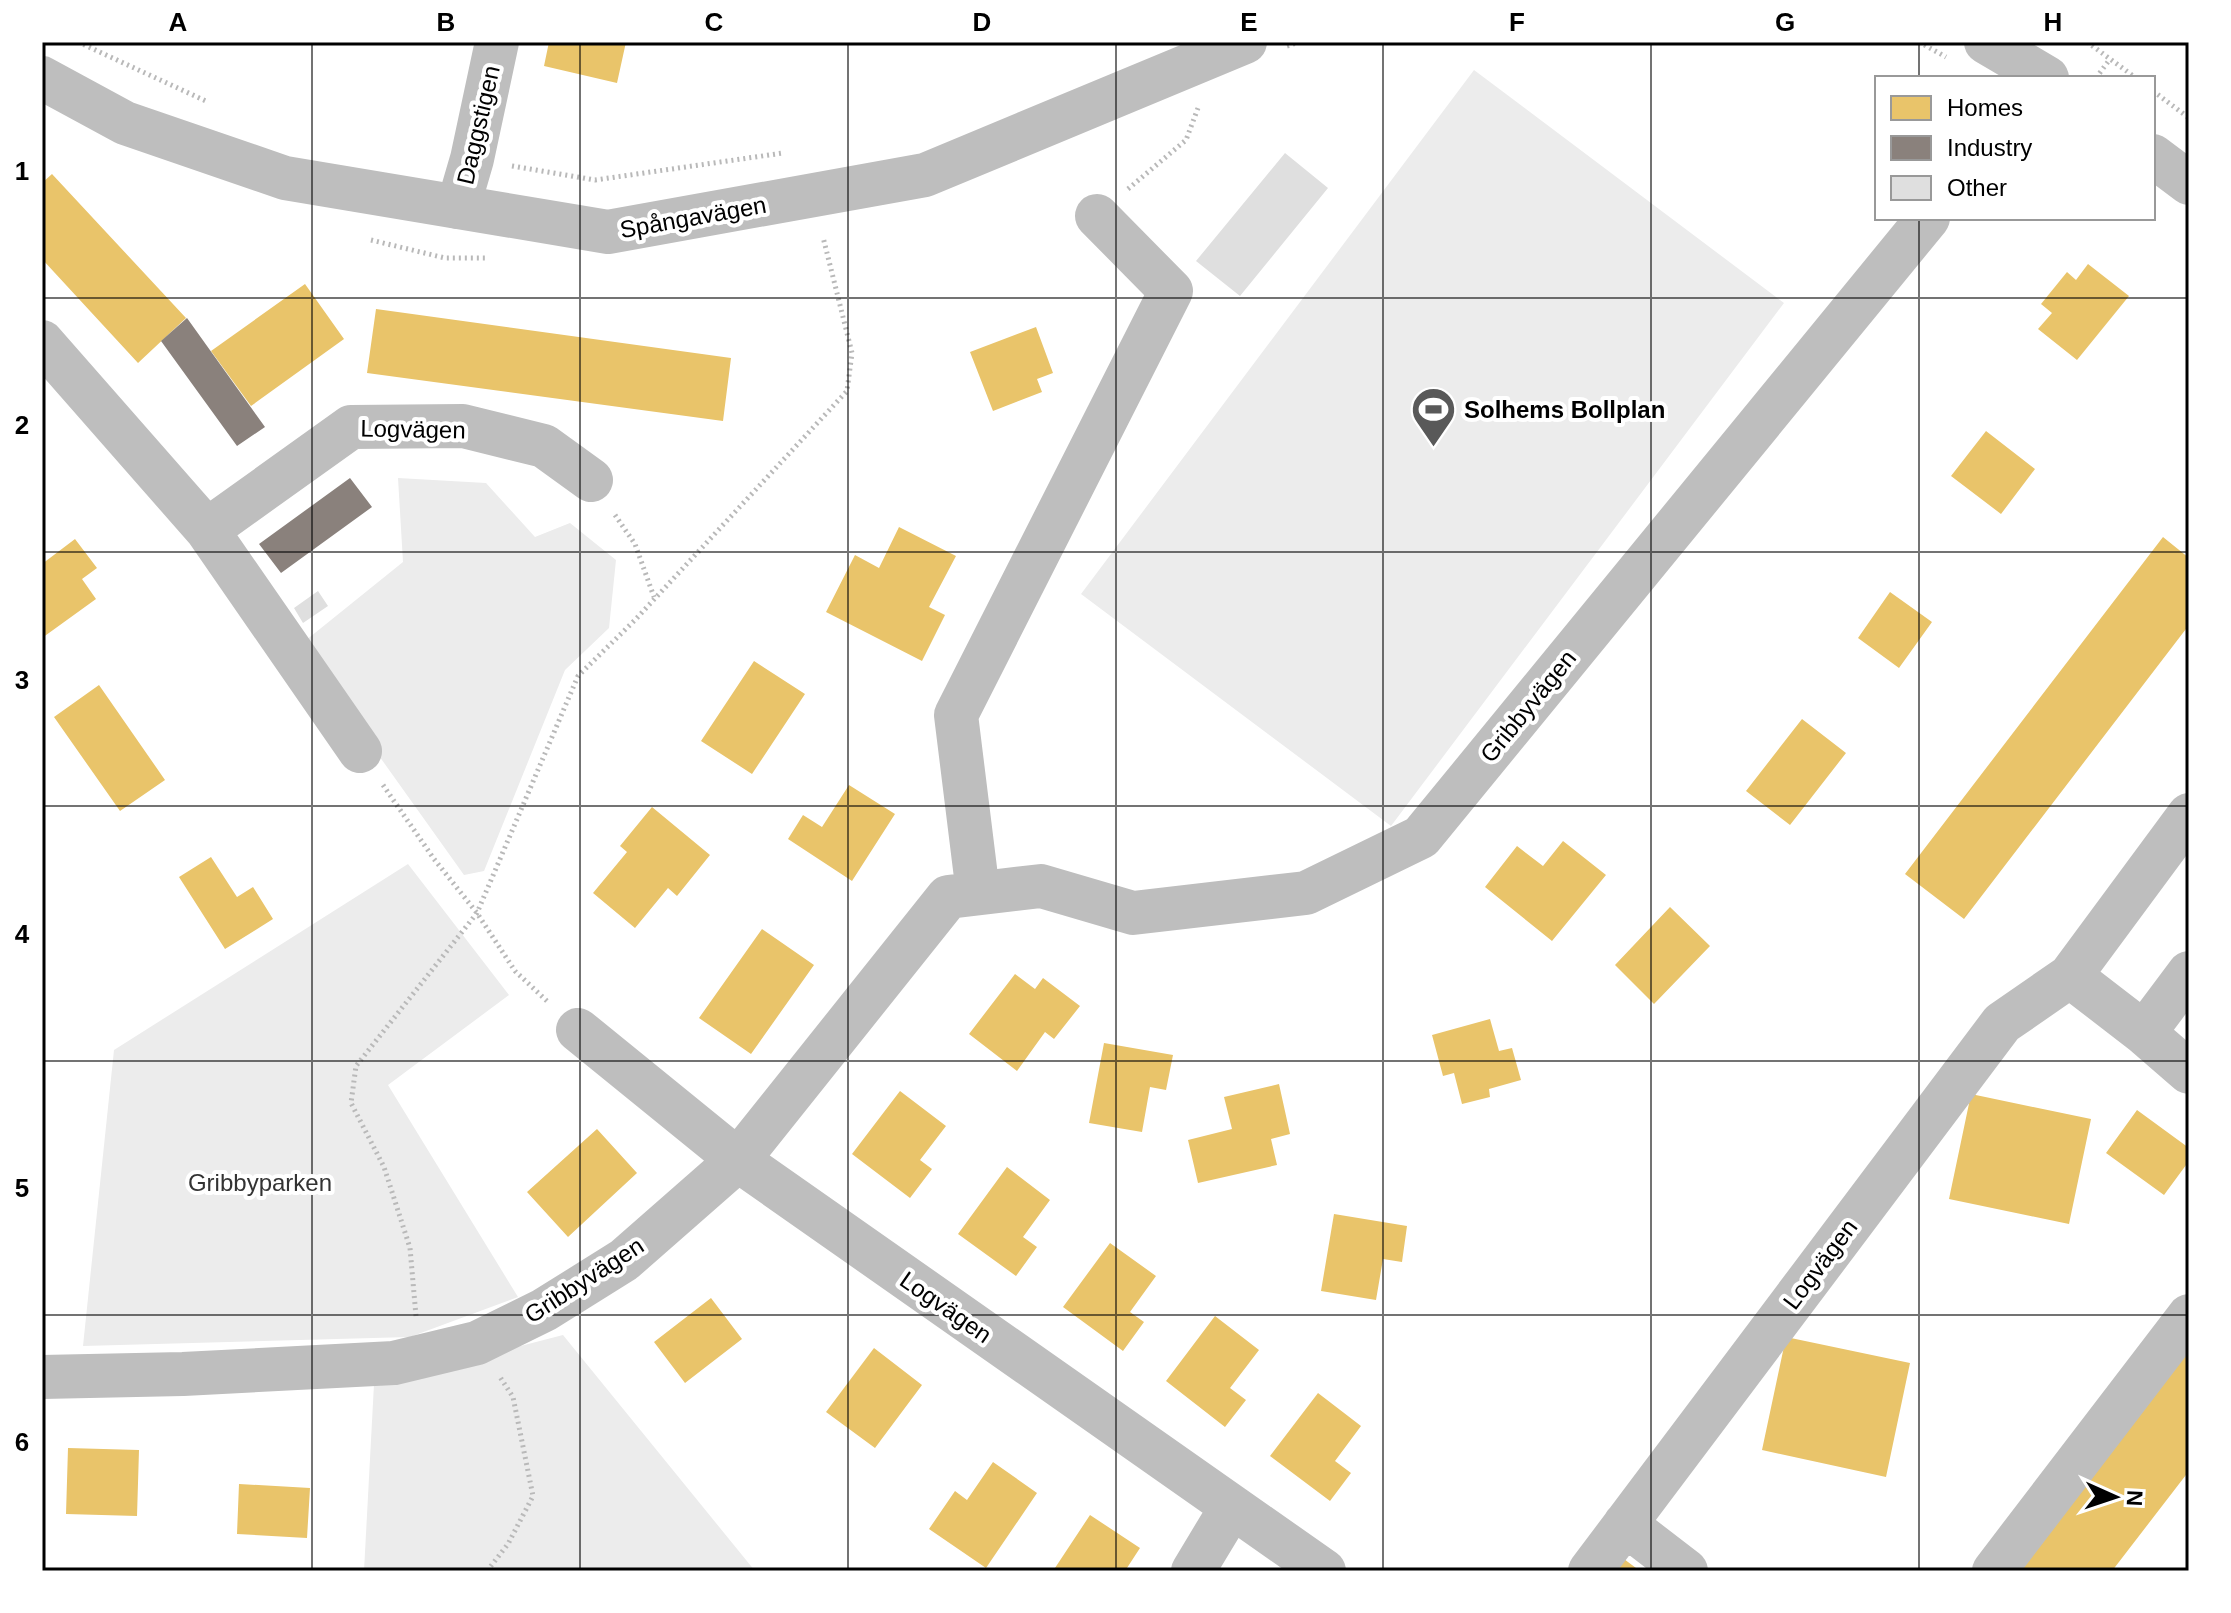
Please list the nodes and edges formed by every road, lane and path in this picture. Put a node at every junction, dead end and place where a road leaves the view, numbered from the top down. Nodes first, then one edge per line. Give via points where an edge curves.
1 (78, 42) edge
2 (497, 42) edge
3 (1245, 42) edge
4 (1986, 42) edge
5 (2087, 42) edge
6 (2110, 59) junction
7 (2043, 76) edge
8 (2097, 76) edge
9 (2133, 76) edge
10 (42, 78) edge
11 (2155, 92) edge
12 (1201, 100) dead end
13 (217, 106) dead end
14 (2189, 118) edge
15 (792, 152) dead end
16 (2155, 158) edge
17 (472, 159) junction
18 (2189, 183) edge
19 (458, 207) junction
20 (1097, 216) joint
21 (1926, 220) edge
22 (821, 230) dead end
23 (42, 342) edge
24 (591, 480) joint
25 (207, 530) junction
26 (654, 597) junction
27 (360, 751) joint
28 (2189, 815) edge
29 (978, 893) junction
30 (477, 913) junction
31 (2189, 973) edge
32 (2070, 976) junction
33 (578, 1030) joint
34 (2144, 1033) junction
35 (2189, 1072) edge
36 (738, 1160) junction
37 (2189, 1316) edge
38 (477, 1343) junction
39 (419, 1357) junction
40 (42, 1377) edge
41 (1231, 1508) junction
42 (1625, 1524) junction
43 (487, 1571) edge
44 (1193, 1571) edge
45 (1324, 1571) edge
46 (1590, 1571) edge
47 (1686, 1571) edge
48 (1994, 1571) edge

1 - 13 path
2 - 17 street, Daggstigen
3 - 19 street, Spångavägen via 925,175 608,232
4 - 7 street
5 - 6 path
6 - 8 path
6 - 9 path
10 - 19 street, Spångavägen via 125,123 285,178
11 - 14 path
12 - 20 path via 1186,140
15 - 17 path via 595,180
16 - 18 street
17 - 19 street, Daggstigen
20 - 29 street via 1171,291 956,715
21 - 29 street, Gribbyvägen via 1421,837 1306,893 1133,913 1041,886
22 - 26 path via 852,353 847,391
23 - 25 street
24 - 25 street, Logvägen via 544,446 463,426 351,427
24 - 26 path via 635,544
25 - 27 street
26 - 30 path via 578,676
27 - 30 path
28 - 32 street, Logvägen
29 - 36 street, Gribbyvägen via 948,897
30 - 33 path via 515,971
30 - 39 path via 356,1066 351,1103 384,1167 410,1248
31 - 34 street
32 - 34 street
32 - 42 street, Logvägen via 2002,1023
33 - 36 street, Logvägen
34 - 35 street
36 - 38 street, Gribbyvägen via 624,1260 544,1310
36 - 41 street, Logvägen
37 - 48 street
38 - 39 street, Gribbyvägen
38 - 43 path via 513,1397 533,1496
39 - 40 street, Gribbyvägen via 394,1363
41 - 44 street
41 - 45 street, Logvägen
42 - 46 street, Logvägen
42 - 47 street

